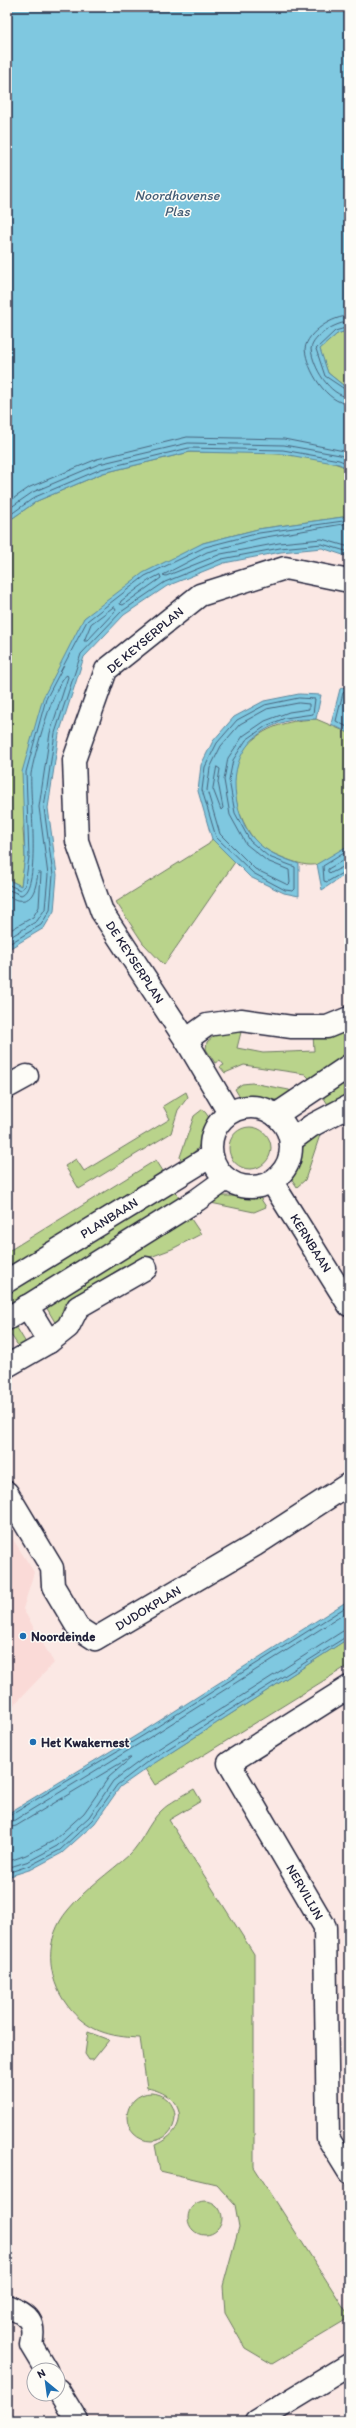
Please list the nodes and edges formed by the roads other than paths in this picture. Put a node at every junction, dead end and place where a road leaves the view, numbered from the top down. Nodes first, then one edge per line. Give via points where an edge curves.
1 (349, 581) edge
2 (349, 1018) edge
3 (186, 1040) junction
4 (349, 1066) edge
5 (27, 1076) dead end
6 (7, 1087) edge
7 (349, 1106) edge
8 (228, 1113) junction
9 (276, 1114) junction
10 (292, 1140) junction
11 (211, 1156) junction
12 (226, 1179) junction
13 (272, 1182) junction
14 (146, 1268) dead end
15 (7, 1281) edge
16 (349, 1305) edge
17 (27, 1306) junction
18 (7, 1319) edge
19 (49, 1342) junction
20 (7, 1366) edge
21 (349, 1484) edge
22 (7, 1493) edge
23 (349, 1687) edge
24 (349, 2172) edge
25 (7, 2306) edge
26 (41, 2362) edge
27 (349, 2365) edge
28 (65, 2402) edge
29 (77, 2421) edge
30 (257, 2421) edge

1 - 3 street, DE KEYSERPLAN via 285,568 200,595 106,670 74,760 77,840 102,912
2 - 3 street via 327,1027 292,1027 241,1020 207,1025
3 - 8 street, DE KEYSERPLAN
4 - 9 street
5 - 6 street
7 - 10 street via 311,1126
8 - 9 street via 244,1107 261,1107
8 - 11 street via 213,1132
9 - 10 street via 286,1126
10 - 13 street via 291,1156 284,1171
11 - 12 street via 216,1169
11 - 15 street, PLANBAAN
12 - 13 street via 241,1187
12 - 17 street via 197,1200
13 - 16 street, KERNBAAN
14 - 19 street via 78,1307 68,1327
17 - 18 street
17 - 19 street
19 - 20 street
21 - 22 street, DUDOKPLAN via 255,1544 95,1639 78,1628 53,1586 52,1568
23 - 24 street, NERVILIJN via 228,1763 325,1927 328,2138
25 - 26 street via 30,2319 34,2332 30,2345
27 - 30 street
28 - 29 street

